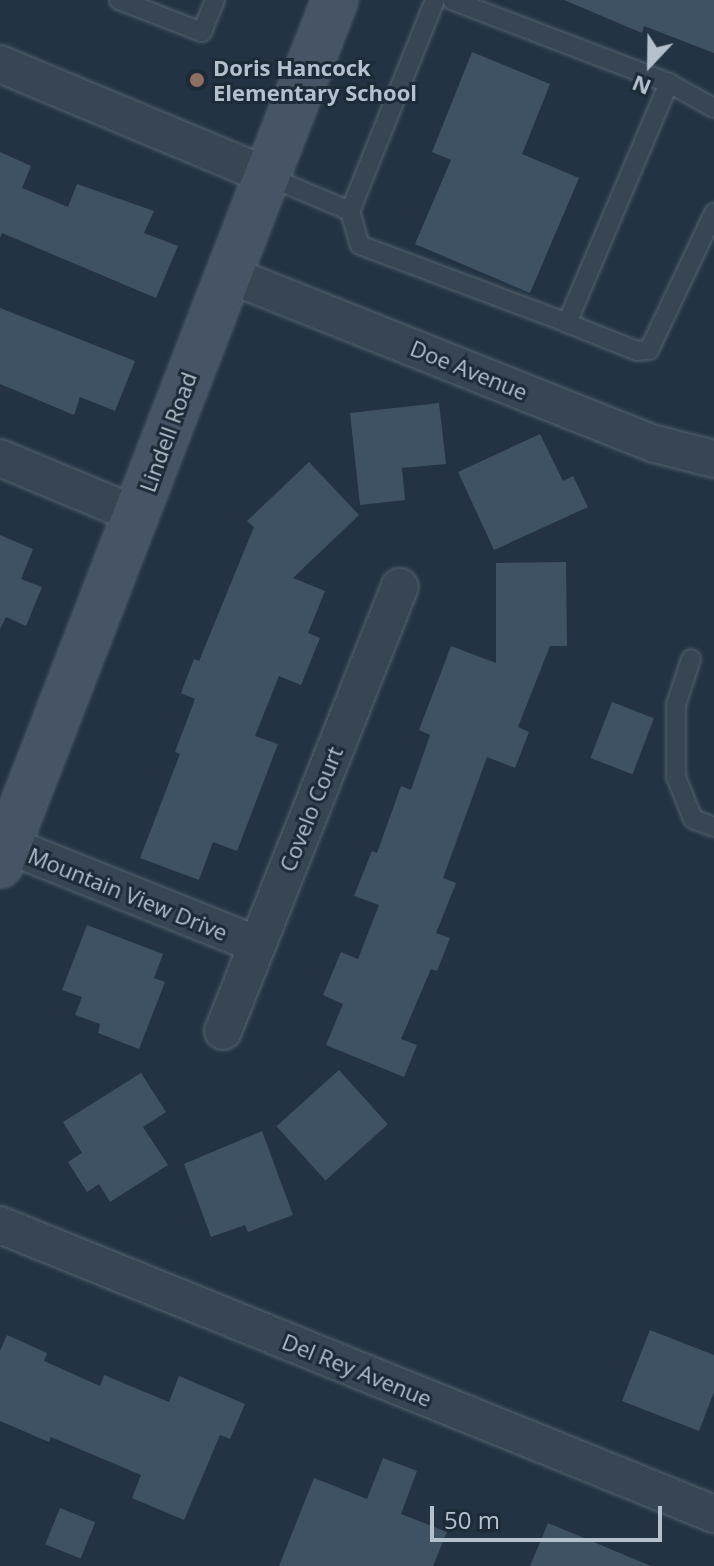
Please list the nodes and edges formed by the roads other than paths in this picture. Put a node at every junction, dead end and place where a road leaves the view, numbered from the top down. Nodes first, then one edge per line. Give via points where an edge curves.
1 (119, 0) edge
2 (215, 0) edge
3 (335, 0) edge
4 (435, 0) edge
5 (452, 0) edge
6 (0, 64) edge
7 (669, 83) junction
8 (714, 108) edge
9 (265, 175) junction
10 (350, 211) junction
11 (714, 213) edge
12 (227, 274) junction
13 (567, 323) junction
14 (0, 458) edge
15 (714, 459) edge
16 (137, 515) junction
17 (400, 587) dead end
18 (691, 659) dead end
19 (714, 827) edge
20 (3, 851) edge
21 (257, 945) junction
22 (223, 1031) dead end
23 (0, 1225) edge
24 (714, 1514) edge

1 - 2 lane via 202,32
3 - 9 street, Lindell Road
4 - 10 lane
5 - 7 lane
6 - 9 street
7 - 8 lane
7 - 13 lane
9 - 10 lane
9 - 12 street, Lindell Road
10 - 13 lane via 360,245
11 - 13 lane via 649,350 637,351
12 - 15 street, Doe Avenue via 655,444
12 - 16 street, Lindell Road
14 - 16 street
16 - 20 street, Lindell Road
17 - 21 street, Covelo Court
18 - 19 lane via 676,705 676,777 693,819
20 - 21 street, Mountain View Drive
21 - 22 street, Covelo Court
23 - 24 street, Del Rey Avenue

